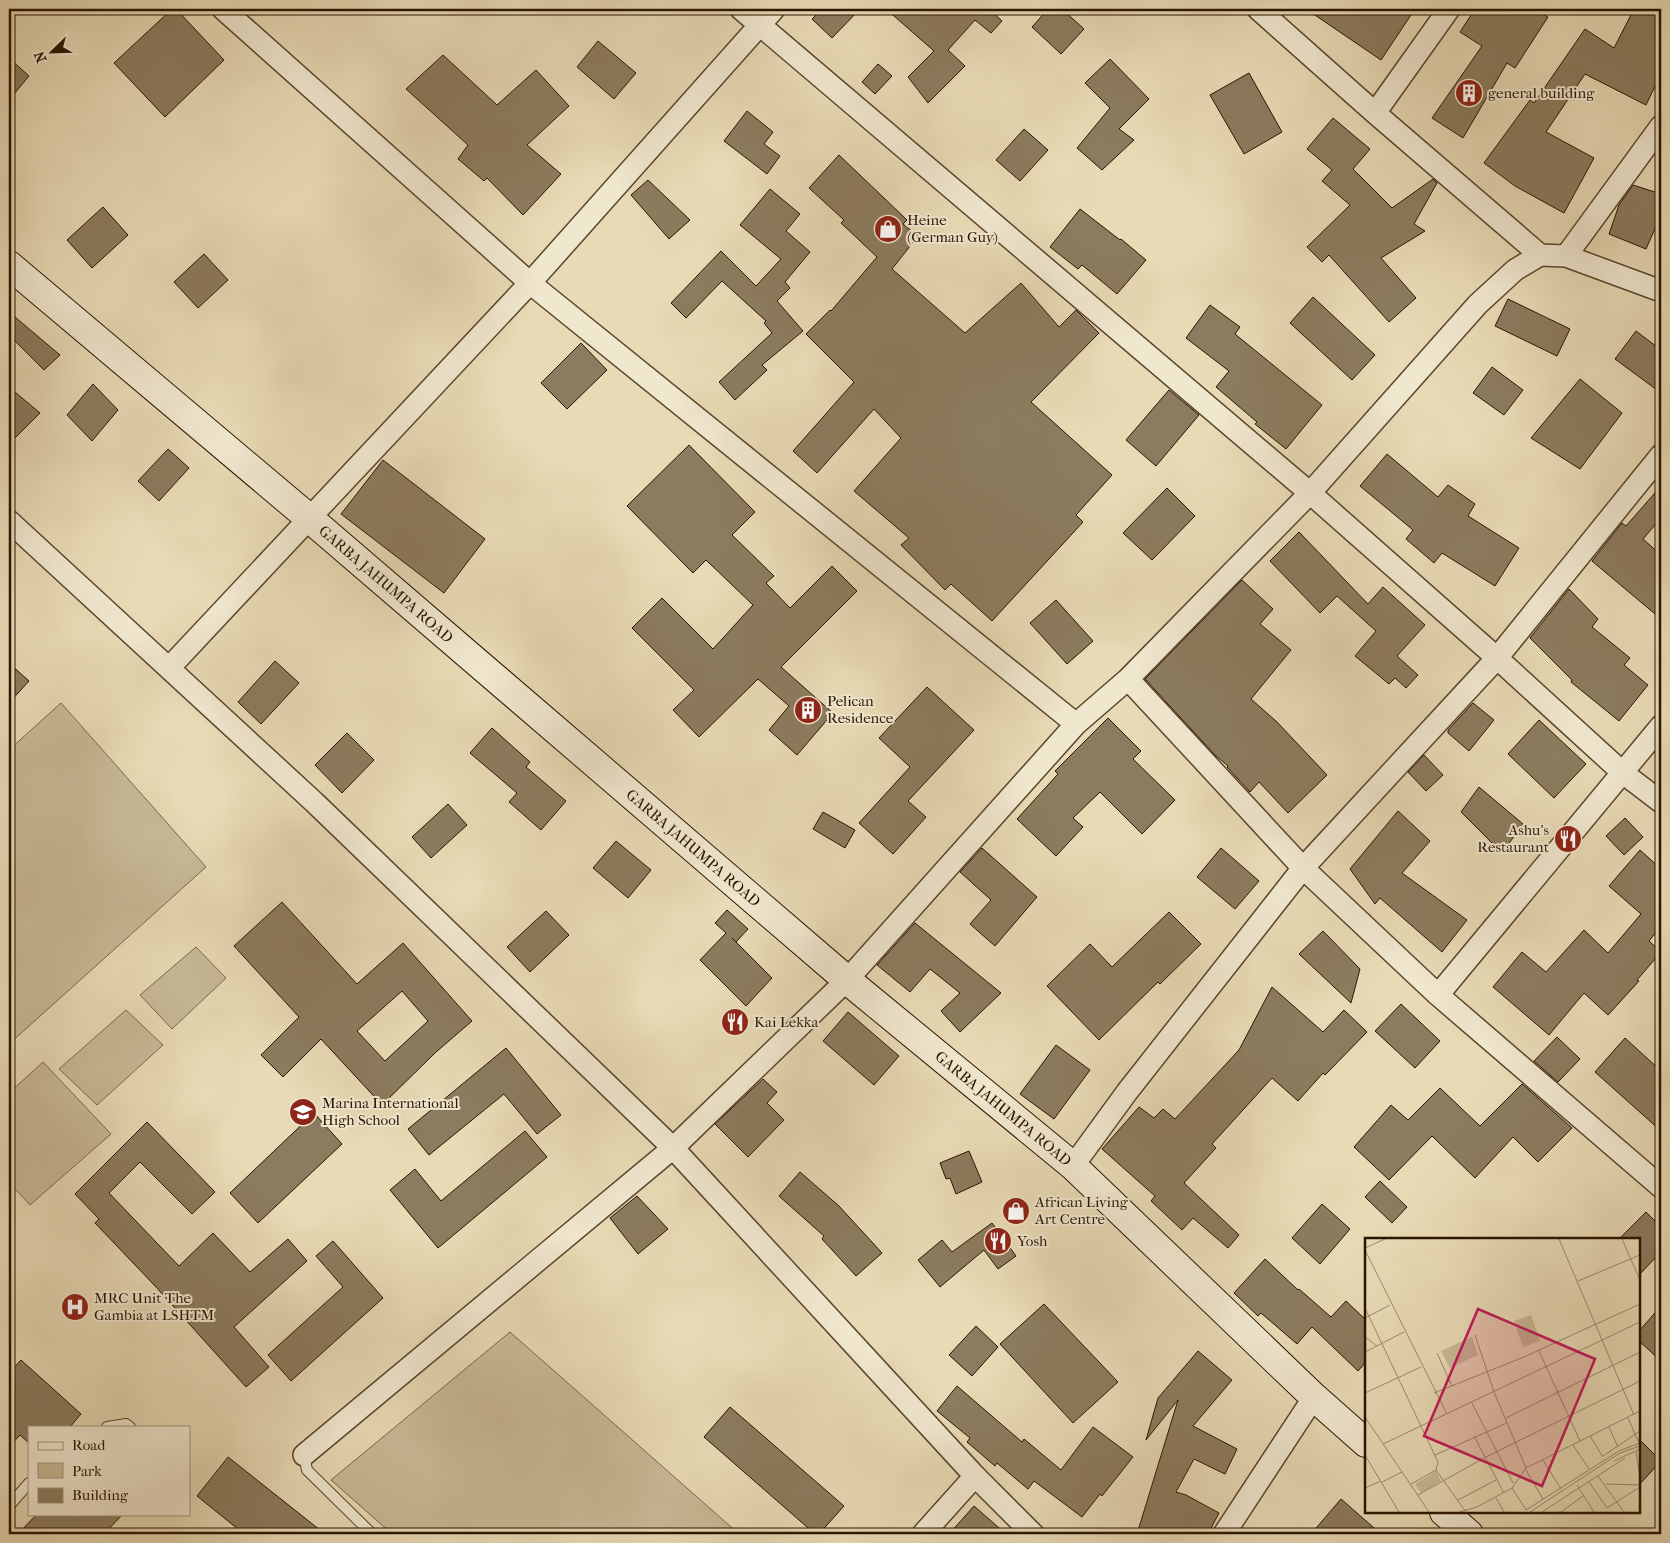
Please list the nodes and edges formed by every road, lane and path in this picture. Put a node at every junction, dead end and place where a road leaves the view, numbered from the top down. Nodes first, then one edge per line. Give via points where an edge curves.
1 (223, 9) edge
2 (741, 9) edge
3 (774, 9) edge
4 (1258, 9) edge
5 (1449, 9) edge
6 (759, 24) junction
7 (1375, 113) junction
8 (1661, 126) edge
9 (1540, 255) junction
10 (1566, 256) junction
11 (9, 265) edge
12 (530, 284) junction
13 (1661, 290) edge
14 (1661, 455) edge
15 (1310, 493) junction
16 (308, 518) junction
17 (9, 521) edge
18 (1497, 658) junction
19 (169, 668) junction
20 (1128, 679) junction
21 (1076, 724) junction
22 (1661, 726) edge
23 (1623, 773) junction
24 (1661, 802) edge
25 (1303, 868) junction
26 (847, 980) junction
27 (1438, 995) junction
28 (673, 1148) junction
29 (1073, 1166) junction
30 (1661, 1187) edge
31 (1314, 1396) junction
32 (113, 1426) edge
33 (129, 1426) edge
34 (1365, 1442) edge
35 (304, 1455) joint
36 (975, 1476) junction
37 (28, 1484) edge
38 (9, 1506) edge
39 (1445, 1513) edge
40 (372, 1534) edge
41 (923, 1534) edge
42 (1033, 1534) edge
43 (1224, 1534) edge
44 (1470, 1534) edge

1 - 12 street
2 - 6 street
3 - 6 street
4 - 7 street
5 - 7 street
6 - 12 street
6 - 15 street
7 - 9 street
8 - 10 street
9 - 10 street
9 - 15 street via 1515,270 1478,304
10 - 13 street
11 - 16 street, GARBA JAHUMPA ROAD
12 - 16 street
12 - 21 street
14 - 18 street
15 - 18 street
15 - 20 street
16 - 19 street
16 - 26 street, GARBA JAHUMPA ROAD
17 - 19 street
18 - 23 street
18 - 25 street
19 - 28 street via 314,802
20 - 21 street
20 - 25 street
21 - 26 street
22 - 23 street
23 - 24 street
23 - 27 street
25 - 27 street
25 - 29 street
26 - 28 street
26 - 29 street, GARBA JAHUMPA ROAD
27 - 30 street
28 - 35 street
28 - 36 street
29 - 31 street, GARBA JAHUMPA ROAD
31 - 34 street, GARBA JAHUMPA ROAD
31 - 43 street
32 - 33 lane
35 - 40 lane via 307,1470
36 - 41 street
36 - 42 street
37 - 38 lane
39 - 44 street

